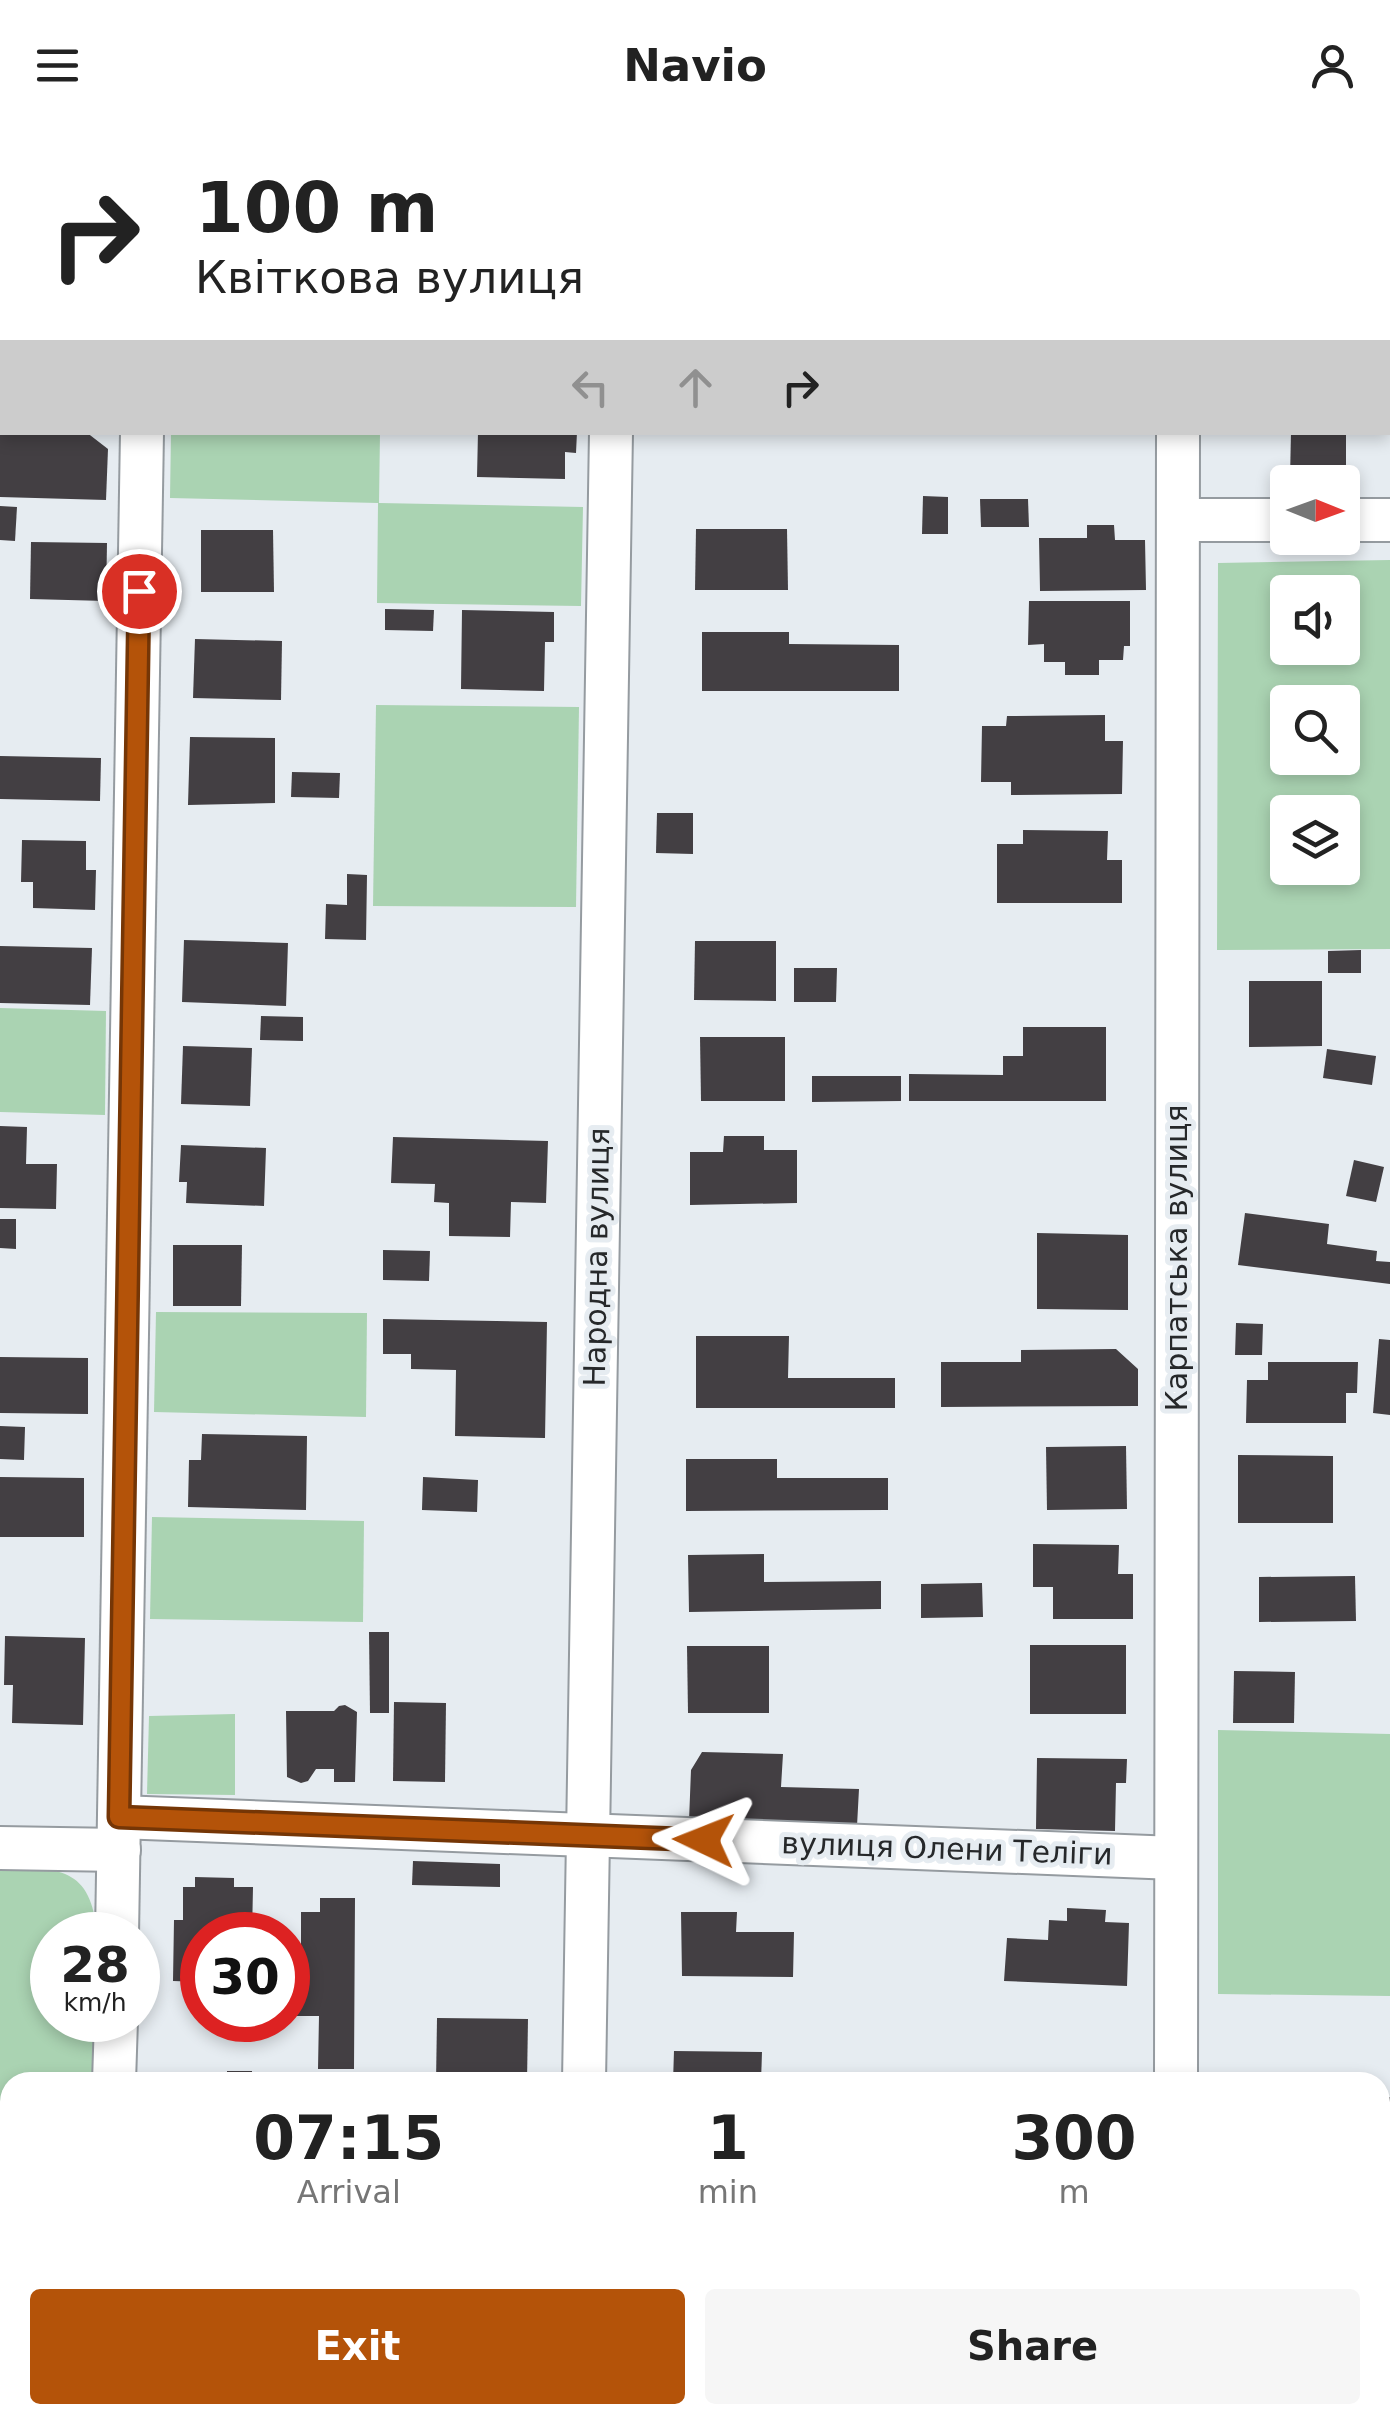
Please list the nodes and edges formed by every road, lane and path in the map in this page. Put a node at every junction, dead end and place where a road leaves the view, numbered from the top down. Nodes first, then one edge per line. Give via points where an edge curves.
1 (142, 435) edge
2 (611, 435) edge
3 (1178, 435) edge
4 (1178, 520) junction
5 (1270, 520) edge
6 (1360, 520) edge
7 (1390, 520) edge
8 (119, 1834) junction
9 (587, 1835) junction
10 (0, 1848) edge
11 (1175, 1858) junction
12 (117, 1912) edge
13 (115, 2042) edge
14 (114, 2072) edge
15 (584, 2072) edge
16 (1176, 2072) edge

1 - 8 street
2 - 9 street, Народна вулиця
3 - 4 street, Карпатська вулиця
4 - 5 street
4 - 11 street, Карпатська вулиця
6 - 7 street
8 - 9 street, вулиця Олени Теліги
8 - 10 street, вулиця Олени Теліги
8 - 12 street
9 - 11 street, вулиця Олени Теліги
9 - 15 street, Народна вулиця
11 - 16 street, Карпатська вулиця
13 - 14 street

